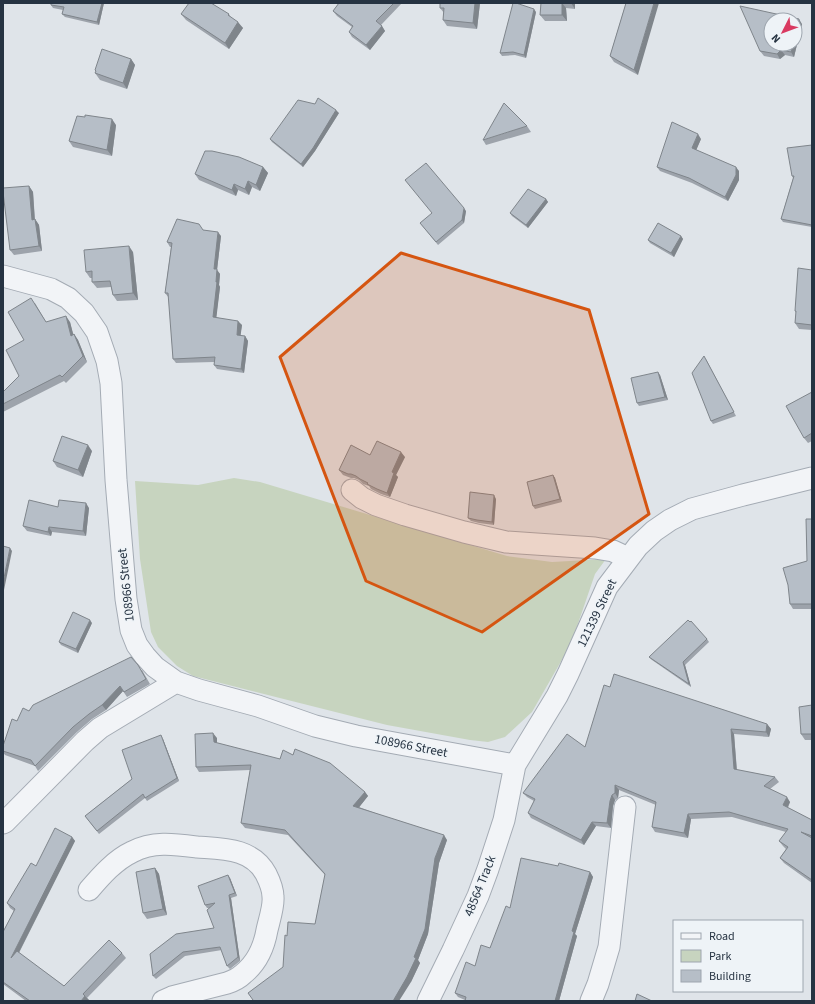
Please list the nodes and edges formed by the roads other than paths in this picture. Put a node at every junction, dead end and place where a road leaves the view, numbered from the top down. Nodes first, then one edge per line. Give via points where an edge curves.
1 (3, 276) edge
2 (812, 478) edge
3 (352, 490) dead end
4 (628, 558) junction
5 (176, 682) junction
6 (515, 765) junction
7 (625, 807) dead end
8 (3, 823) edge
9 (89, 890) dead end
10 (163, 1001) edge
11 (428, 1001) edge
12 (591, 1001) edge

1 - 5 street, 108966 Street via 50,289 68,298 84,313 97,332 111,383 116,480 131,630 145,656 155,667
2 - 4 street, 121339 Street via 692,509 654,531
3 - 4 street via 376,505 464,532 506,542 595,548 613,551
4 - 6 street, 121339 Street via 607,587 557,696
5 - 6 street, 108966 Street via 315,726
5 - 8 street via 100,728
6 - 11 street, 48564 Track via 504,820 488,869 478,896
7 - 12 street via 609,947
9 - 10 street via 116,862 145,846 165,844 233,850 255,860 263,869 271,884 273,898 265,943 259,955 243,974 227,983

